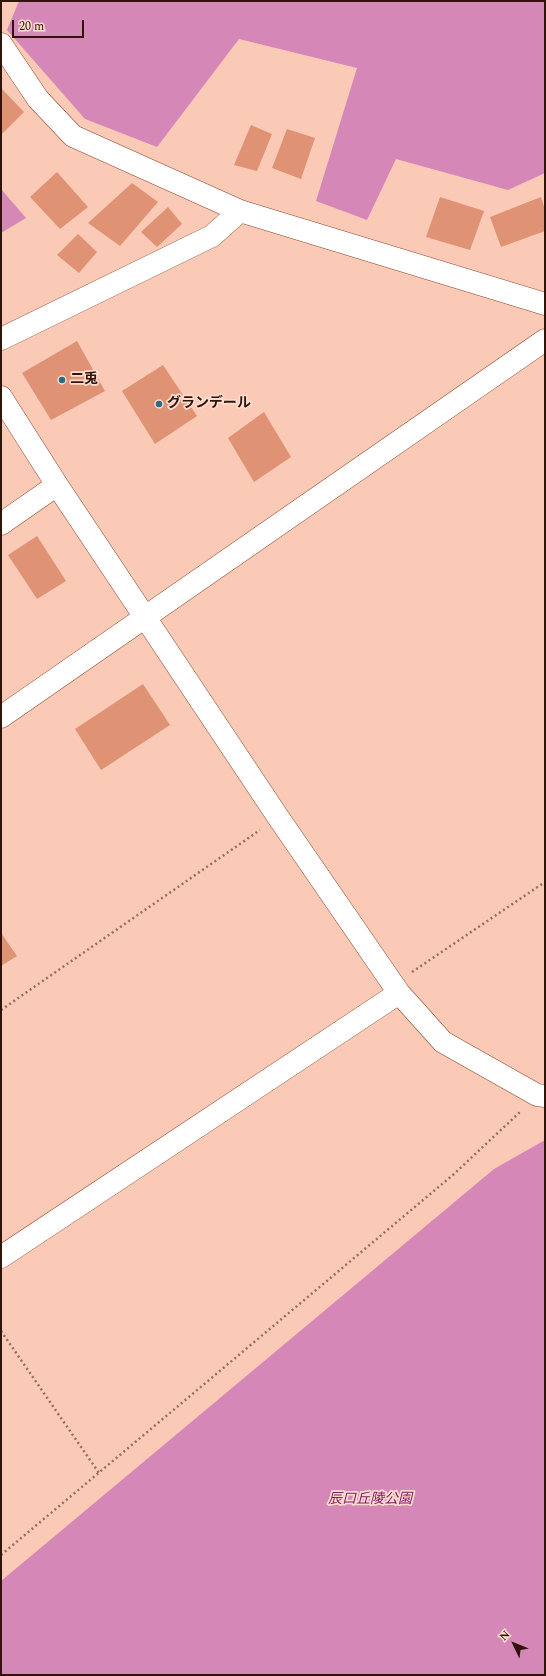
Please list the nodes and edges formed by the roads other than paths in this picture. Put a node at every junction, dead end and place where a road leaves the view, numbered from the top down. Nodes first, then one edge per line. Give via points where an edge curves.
1 (1, 44) edge
2 (240, 211) junction
3 (545, 304) edge
4 (1, 339) edge
5 (545, 340) edge
6 (1, 397) edge
7 (57, 485) junction
8 (1, 524) edge
9 (147, 617) junction
10 (1, 717) edge
11 (399, 993) junction
12 (541, 1095) edge
13 (1, 1257) edge

1 - 2 street via 38,98 73,136
2 - 3 street
2 - 4 street via 212,236
5 - 9 street
6 - 7 street
7 - 8 street
7 - 9 street
9 - 10 street
9 - 11 street via 278,817
11 - 12 street via 443,1042
11 - 13 street

